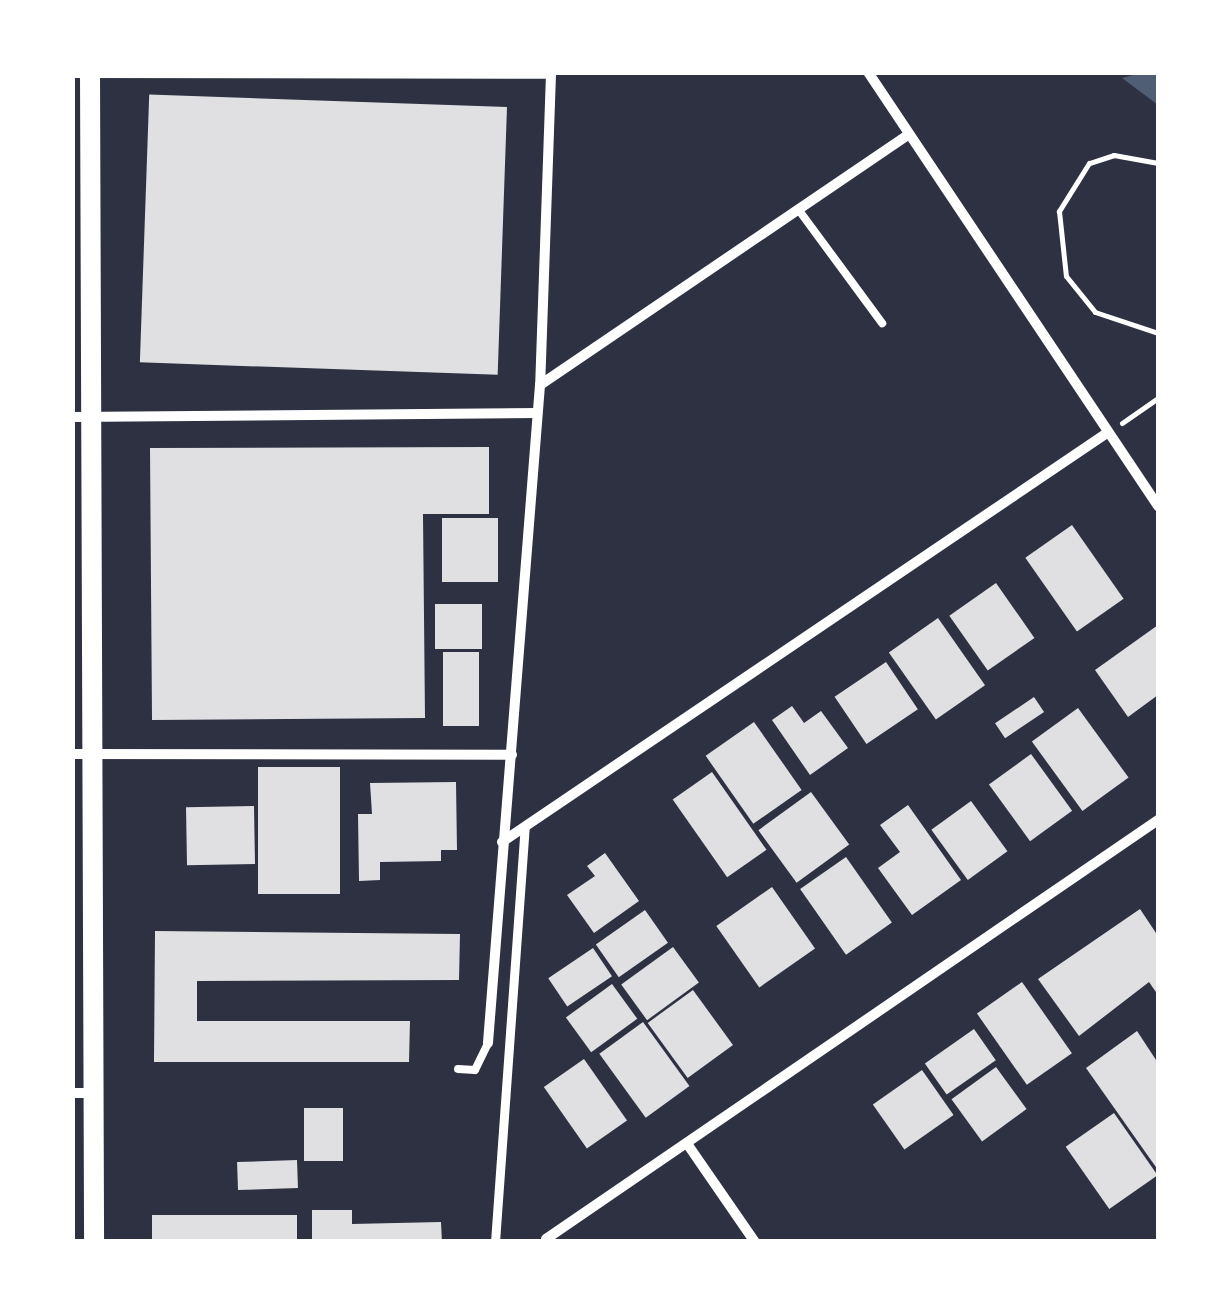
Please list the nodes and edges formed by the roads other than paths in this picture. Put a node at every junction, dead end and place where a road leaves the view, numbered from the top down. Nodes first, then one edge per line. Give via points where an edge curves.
1 (868, 72) edge
2 (72, 73) edge
3 (90, 73) edge
4 (552, 74) edge
5 (908, 135) junction
6 (798, 209) junction
7 (882, 323) dead end
8 (540, 385) junction
9 (536, 413) junction
10 (81, 417) edge
11 (1108, 433) junction
12 (1158, 506) edge
13 (82, 754) edge
14 (512, 755) junction
15 (1158, 820) edge
16 (525, 826) junction
17 (502, 843) junction
18 (488, 1044) joint
19 (458, 1069) dead end
20 (83, 1093) edge
21 (688, 1145) junction
22 (546, 1239) dead end
23 (94, 1242) edge
24 (495, 1242) edge
25 (755, 1242) edge

1 - 5 street
2 - 3 street
3 - 4 street
3 - 10 main road
4 - 8 street
5 - 6 street
5 - 11 street
6 - 7 lane
6 - 8 street
8 - 9 street
9 - 10 street
9 - 14 street
10 - 13 main road
11 - 12 street
11 - 16 street
13 - 14 street
13 - 20 main road
14 - 17 street
15 - 21 street
16 - 17 street
16 - 24 street
17 - 18 street
18 - 19 lane via 475,1070
20 - 23 main road
21 - 22 street
21 - 25 street

